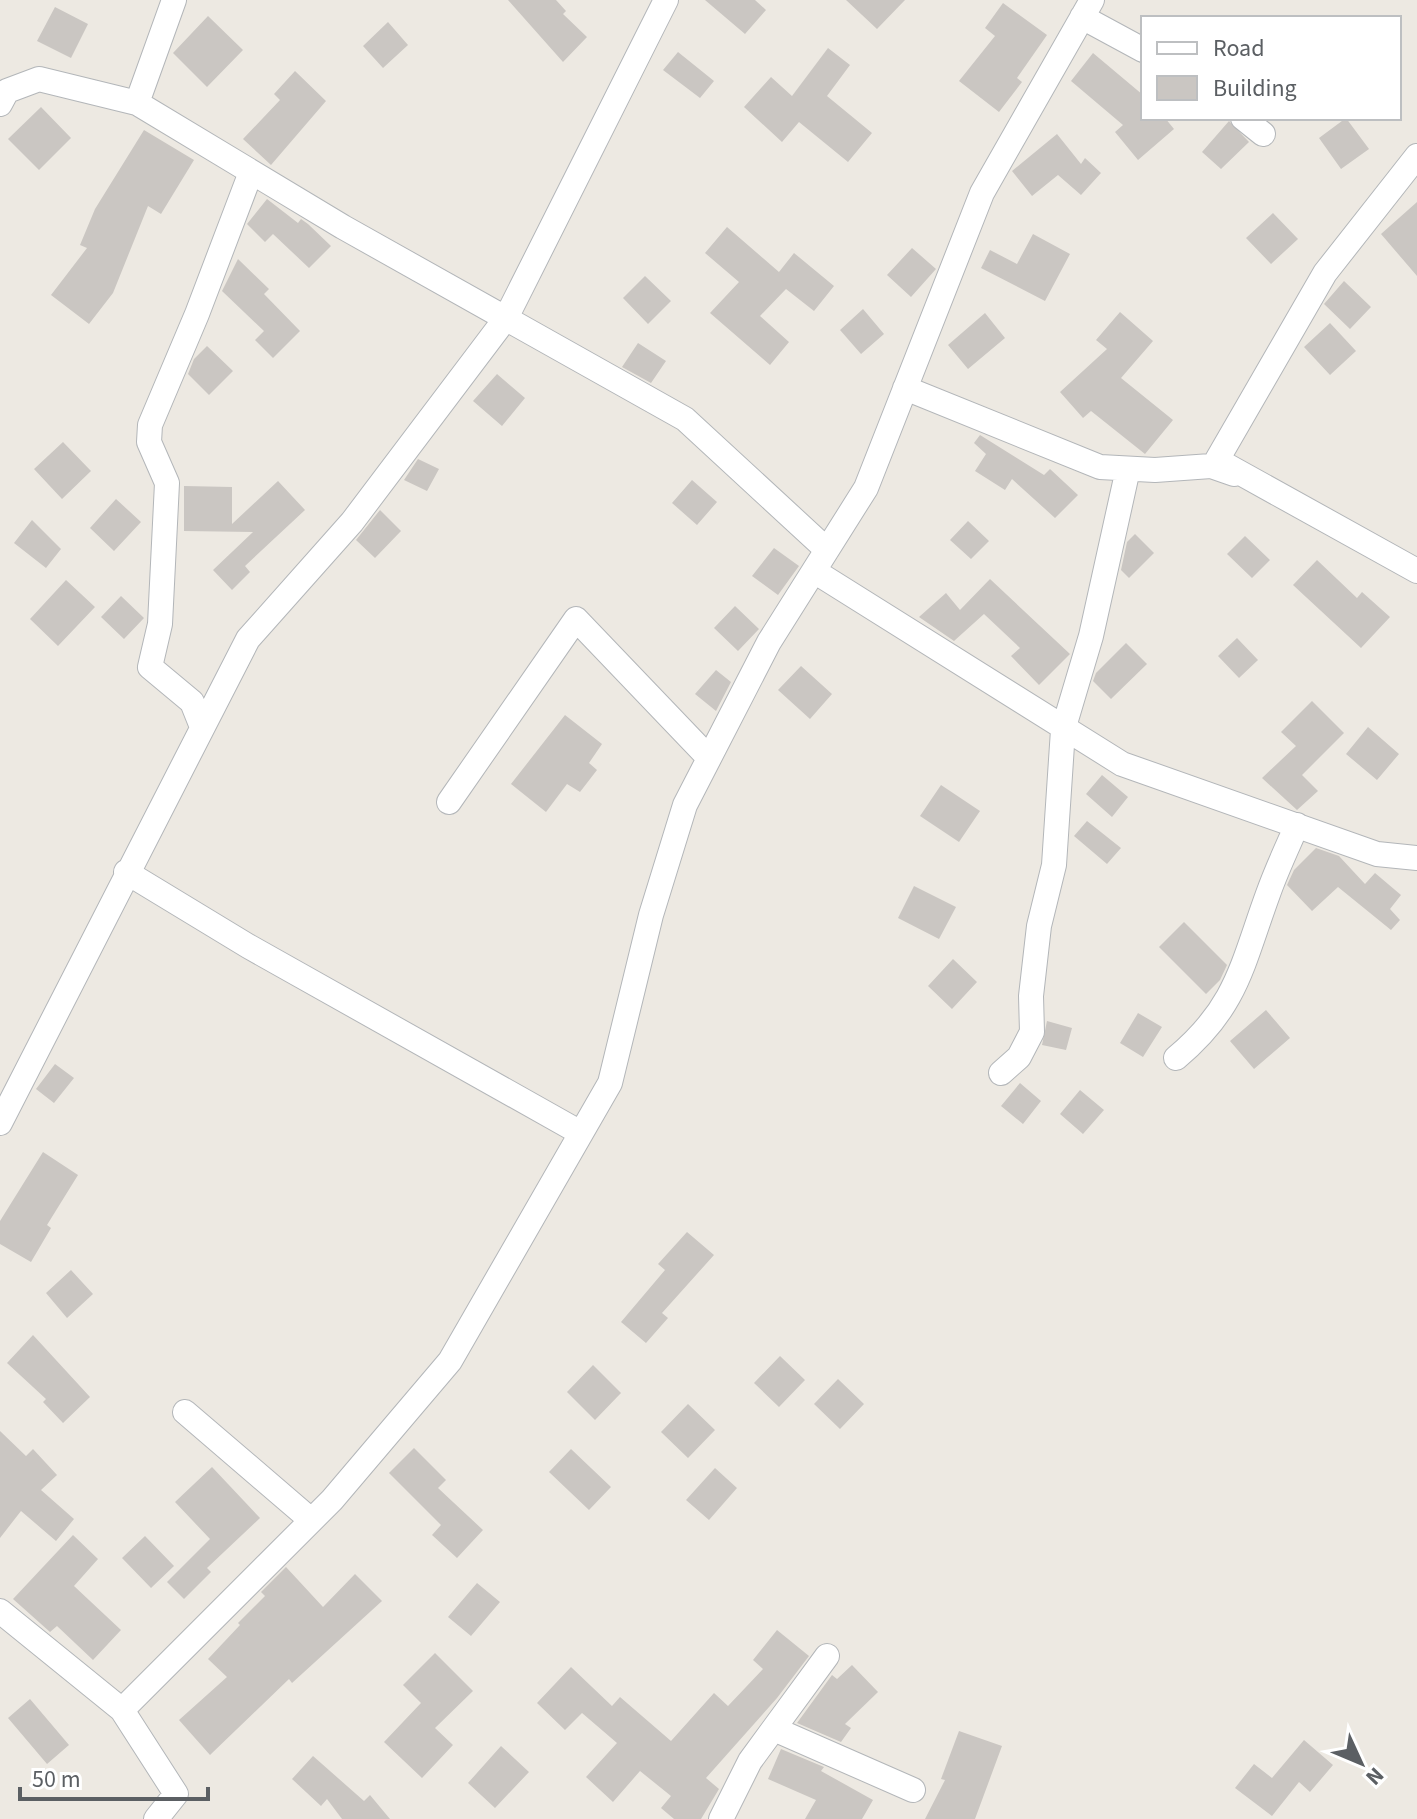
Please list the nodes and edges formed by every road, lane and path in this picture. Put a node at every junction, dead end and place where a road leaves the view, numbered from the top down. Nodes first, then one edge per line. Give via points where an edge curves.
1 (174, 0) edge
2 (666, 0) edge
3 (1087, 8) edge
4 (1141, 48) edge
5 (2, 95) edge
6 (137, 103) junction
7 (1246, 120) edge
8 (1263, 134) dead end
9 (1417, 156) edge
10 (251, 172) junction
11 (506, 318) junction
12 (905, 388) junction
13 (1128, 469) junction
14 (1264, 484) junction
15 (827, 550) junction
16 (814, 571) junction
17 (1417, 571) edge
18 (202, 727) junction
19 (1063, 730) junction
20 (709, 758) junction
21 (449, 802) dead end
22 (1297, 825) junction
23 (1417, 858) edge
24 (126, 872) junction
25 (1176, 1058) dead end
26 (1001, 1073) dead end
27 (0, 1123) edge
28 (579, 1132) junction
29 (185, 1412) dead end
30 (311, 1520) junction
31 (0, 1611) edge
32 (827, 1656) dead end
33 (122, 1710) junction
34 (774, 1729) junction
35 (913, 1790) dead end
36 (156, 1819) edge
37 (721, 1819) edge

1 - 6 street
2 - 11 street
3 - 4 street
3 - 12 street via 982,193
5 - 6 street via 39,79
6 - 10 street
7 - 8 street
9 - 14 street via 1325,273 1217,460
10 - 11 street
10 - 18 street via 150,425 149,442 167,483 160,624 150,667 192,702
11 - 15 street via 685,419
11 - 18 street via 352,522 248,639
12 - 13 street via 1100,467
12 - 15 street via 866,488
13 - 14 street via 1211,466
13 - 19 street via 1091,636
14 - 17 street
15 - 16 street
16 - 19 street
16 - 20 street via 769,642
18 - 24 street
19 - 22 street via 1122,764
19 - 26 street via 1054,865 1039,926 1032,1032 1019,1057
20 - 21 street via 576,619
20 - 28 street via 685,805 655,901 610,1083
22 - 23 street via 1377,854
22 - 25 street via 1238,984 1219,1015
24 - 27 street
24 - 28 street
28 - 30 street via 450,1361
29 - 30 street
30 - 33 street
31 - 33 street
32 - 34 street
33 - 36 street via 176,1794
34 - 35 street
34 - 37 street via 750,1761

